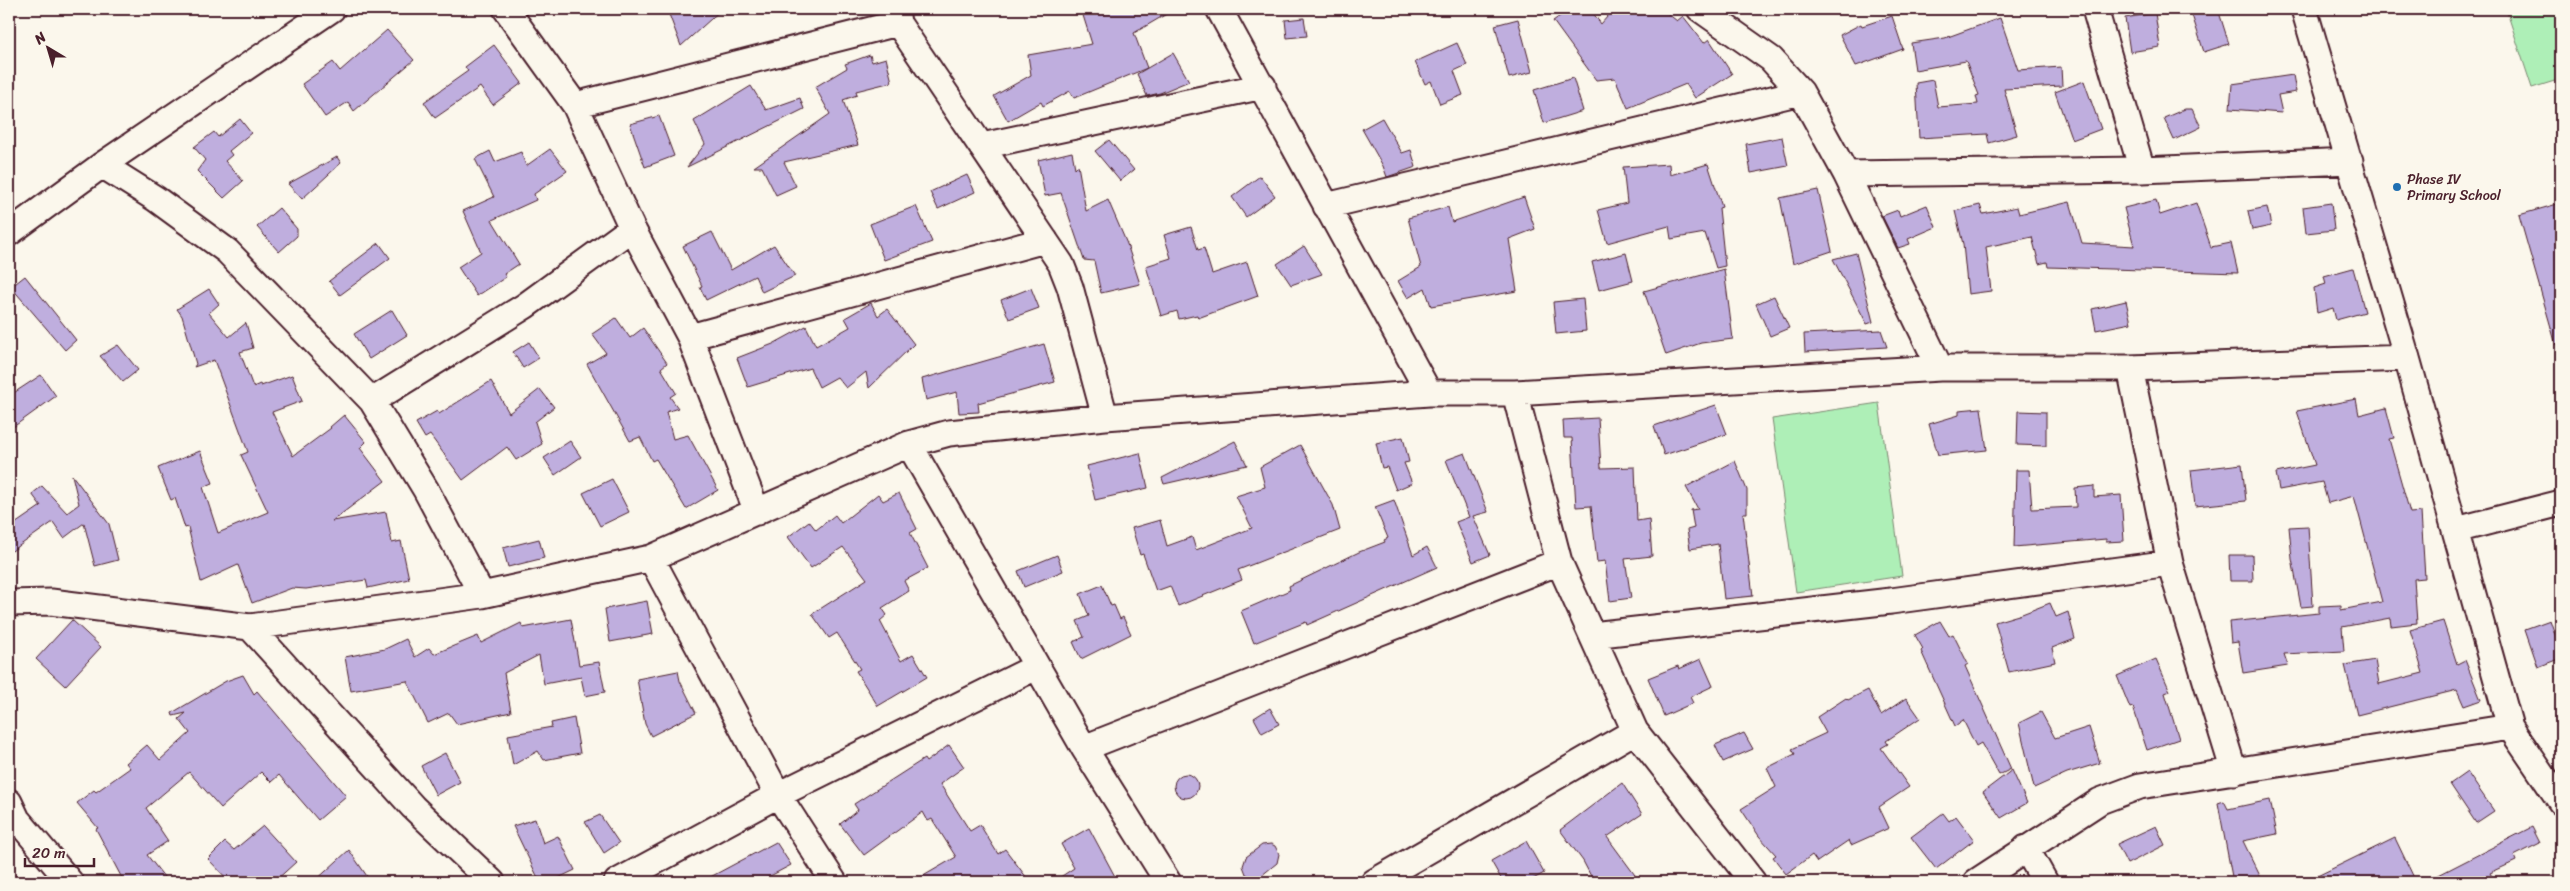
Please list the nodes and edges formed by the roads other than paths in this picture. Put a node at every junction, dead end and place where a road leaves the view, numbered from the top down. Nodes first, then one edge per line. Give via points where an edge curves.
1 (332, 9) edge
2 (506, 9) edge
3 (1219, 9) edge
4 (1700, 9) edge
5 (2095, 9) edge
6 (2304, 9) edge
7 (897, 16) edge
8 (1263, 86) junction
9 (1801, 92) junction
10 (575, 105) junction
11 (982, 146) junction
12 (2350, 161) junction
13 (102, 165) junction
14 (2142, 170) junction
15 (1846, 174) junction
16 (1326, 206) junction
17 (632, 228) junction
18 (9, 233) edge
19 (1045, 240) junction
20 (690, 337) junction
21 (2407, 358) junction
22 (1940, 368) junction
23 (2130, 368) junction
24 (1429, 393) junction
25 (1514, 393) junction
26 (372, 401) junction
27 (1105, 417) junction
28 (910, 444) junction
29 (2561, 503) edge
30 (757, 512) junction
31 (2456, 530) junction
32 (651, 558) junction
33 (1559, 562) junction
34 (2170, 563) junction
35 (482, 595) junction
36 (9, 603) edge
37 (250, 627) junction
38 (1592, 635) junction
39 (1036, 667) junction
40 (2510, 727) junction
41 (1635, 731) junction
42 (1084, 748) junction
43 (2234, 772) junction
44 (778, 795) junction
45 (9, 802) edge
46 (2561, 802) edge
47 (2026, 848) junction
48 (70, 882) edge
49 (492, 882) edge
50 (617, 882) edge
51 (834, 882) edge
52 (1168, 882) edge
53 (1374, 882) edge
54 (1753, 882) edge
55 (1976, 882) edge
56 (2045, 882) edge

1 - 13 street
2 - 10 street
3 - 8 street
4 - 9 street via 1771,60
5 - 14 street
6 - 12 street
7 - 10 street
7 - 11 street
8 - 11 street
8 - 16 street
9 - 15 street
9 - 16 street
10 - 17 street
11 - 19 street
12 - 14 street
12 - 21 street
13 - 18 street
13 - 26 street via 156,199 227,251
14 - 15 street
15 - 22 street
16 - 24 street
17 - 20 street
17 - 26 street via 525,306
19 - 20 street
19 - 27 street via 1070,287
20 - 30 street
21 - 23 street
21 - 31 street
22 - 23 street
22 - 25 street
23 - 34 street
24 - 25 street
24 - 27 street
25 - 33 street
26 - 35 street via 426,490
27 - 28 street via 950,433
28 - 30 street
28 - 39 street
29 - 31 street
30 - 32 street
31 - 40 street
32 - 35 street
32 - 44 street
33 - 38 street
33 - 42 street
34 - 38 street
34 - 43 street
35 - 37 street
36 - 37 street via 51,602
37 - 49 street via 413,807
38 - 41 street
39 - 42 street
39 - 44 street
40 - 43 street
40 - 46 street
41 - 53 street
41 - 54 street
42 - 52 street
43 - 47 street via 2118,792
44 - 50 street
44 - 51 street
45 - 48 street via 17,819
47 - 55 street
47 - 56 street

